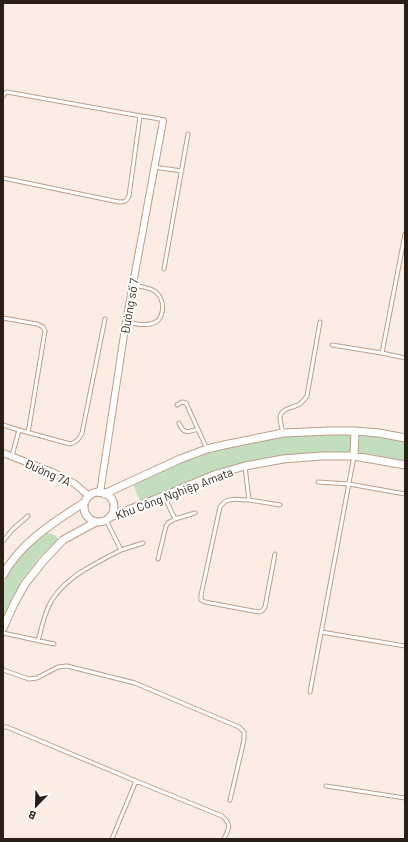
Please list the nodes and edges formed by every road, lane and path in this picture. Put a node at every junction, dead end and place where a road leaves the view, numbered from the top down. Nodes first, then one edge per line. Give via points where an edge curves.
1 (3, 96) edge
2 (140, 116) junction
3 (163, 120) joint
4 (188, 134) dead end
5 (154, 168) junction
6 (182, 171) junction
7 (3, 178) edge
8 (405, 234) edge
9 (164, 269) dead end
10 (132, 285) junction
11 (3, 318) edge
12 (105, 319) dead end
13 (126, 322) junction
14 (320, 322) dead end
15 (332, 345) dead end
16 (382, 354) junction
17 (405, 358) edge
18 (177, 405) dead end
19 (179, 423) dead end
20 (3, 425) edge
21 (198, 429) junction
22 (20, 430) junction
23 (355, 431) junction
24 (28, 433) junction
25 (283, 433) junction
26 (405, 438) edge
27 (207, 449) junction
28 (3, 453) edge
29 (12, 456) junction
30 (354, 456) junction
31 (246, 466) junction
32 (405, 466) edge
33 (318, 482) dead end
34 (349, 484) junction
35 (102, 493) junction
36 (405, 494) edge
37 (89, 496) junction
38 (164, 496) junction
39 (250, 500) junction
40 (85, 502) junction
41 (280, 505) dead end
42 (195, 513) dead end
43 (28, 516) dead end
44 (108, 518) junction
45 (175, 520) junction
46 (96, 522) junction
47 (3, 540) edge
48 (143, 543) dead end
49 (121, 550) junction
50 (275, 554) dead end
51 (158, 559) dead end
52 (3, 575) edge
53 (3, 628) edge
54 (321, 632) junction
55 (3, 633) edge
56 (38, 641) junction
57 (54, 644) dead end
58 (405, 646) edge
59 (3, 670) edge
60 (310, 692) dead end
61 (3, 727) edge
62 (136, 781) junction
63 (326, 786) dead end
64 (405, 798) edge
65 (230, 800) dead end
66 (112, 839) edge
67 (224, 839) edge

1 - 2 lane via 7,92
2 - 3 lane
2 - 7 lane via 129,196 124,202
3 - 5 street, Đường số 7
4 - 6 lane
5 - 6 lane
5 - 10 street, Đường số 7
6 - 9 lane
8 - 16 lane
10 - 13 street, Đường số 7
10 - 13 lane via 152,289 158,294 162,300 162,314 152,324
11 - 24 lane via 37,324 45,331
12 - 24 lane via 79,439 70,444
13 - 35 street, Đường số 7
14 - 25 lane via 307,396 299,405 281,414
15 - 16 lane
16 - 17 lane
18 - 21 lane via 186,403
19 - 21 lane via 184,431
20 - 22 lane
21 - 27 lane
22 - 24 lane
22 - 29 lane
23 - 25 street, Khu Công Nghiệp Amata
23 - 26 street, Khu Công Nghiệp Amata
23 - 30 street
25 - 27 street, Khu Công Nghiệp Amata
27 - 35 street, Khu Công Nghiệp Amata
28 - 29 street, Đường 7A
29 - 37 street, Đường 7A via 52,472 75,484
30 - 31 street, Khu Công Nghiệp Amata via 283,459
30 - 32 street, Khu Công Nghiệp Amata
30 - 34 lane
31 - 38 street, Khu Công Nghiệp Amata via 214,475
31 - 39 lane
33 - 34 lane
34 - 36 lane
34 - 54 lane
35 - 37 street
35 - 44 street via 108,496 113,504 113,512
37 - 40 street
38 - 44 street, Khu Công Nghiệp Amata
38 - 45 lane
39 - 41 lane
39 - 50 lane via 229,499 223,502 220,508 201,600 262,611 265,607
40 - 46 street via 87,517
40 - 52 street via 32,540 19,552
42 - 45 lane
43 - 47 lane
44 - 46 street
44 - 49 lane
45 - 51 lane via 166,526
46 - 53 street via 64,540 44,560 25,584
48 - 49 lane
49 - 56 lane via 96,562 69,580 52,600
54 - 58 lane
54 - 60 lane
55 - 56 lane
56 - 57 lane
59 - 65 lane via 29,679 67,666 135,682 239,727 244,732 244,740
61 - 62 lane
62 - 66 lane
62 - 67 lane via 222,816 229,828
63 - 64 lane

